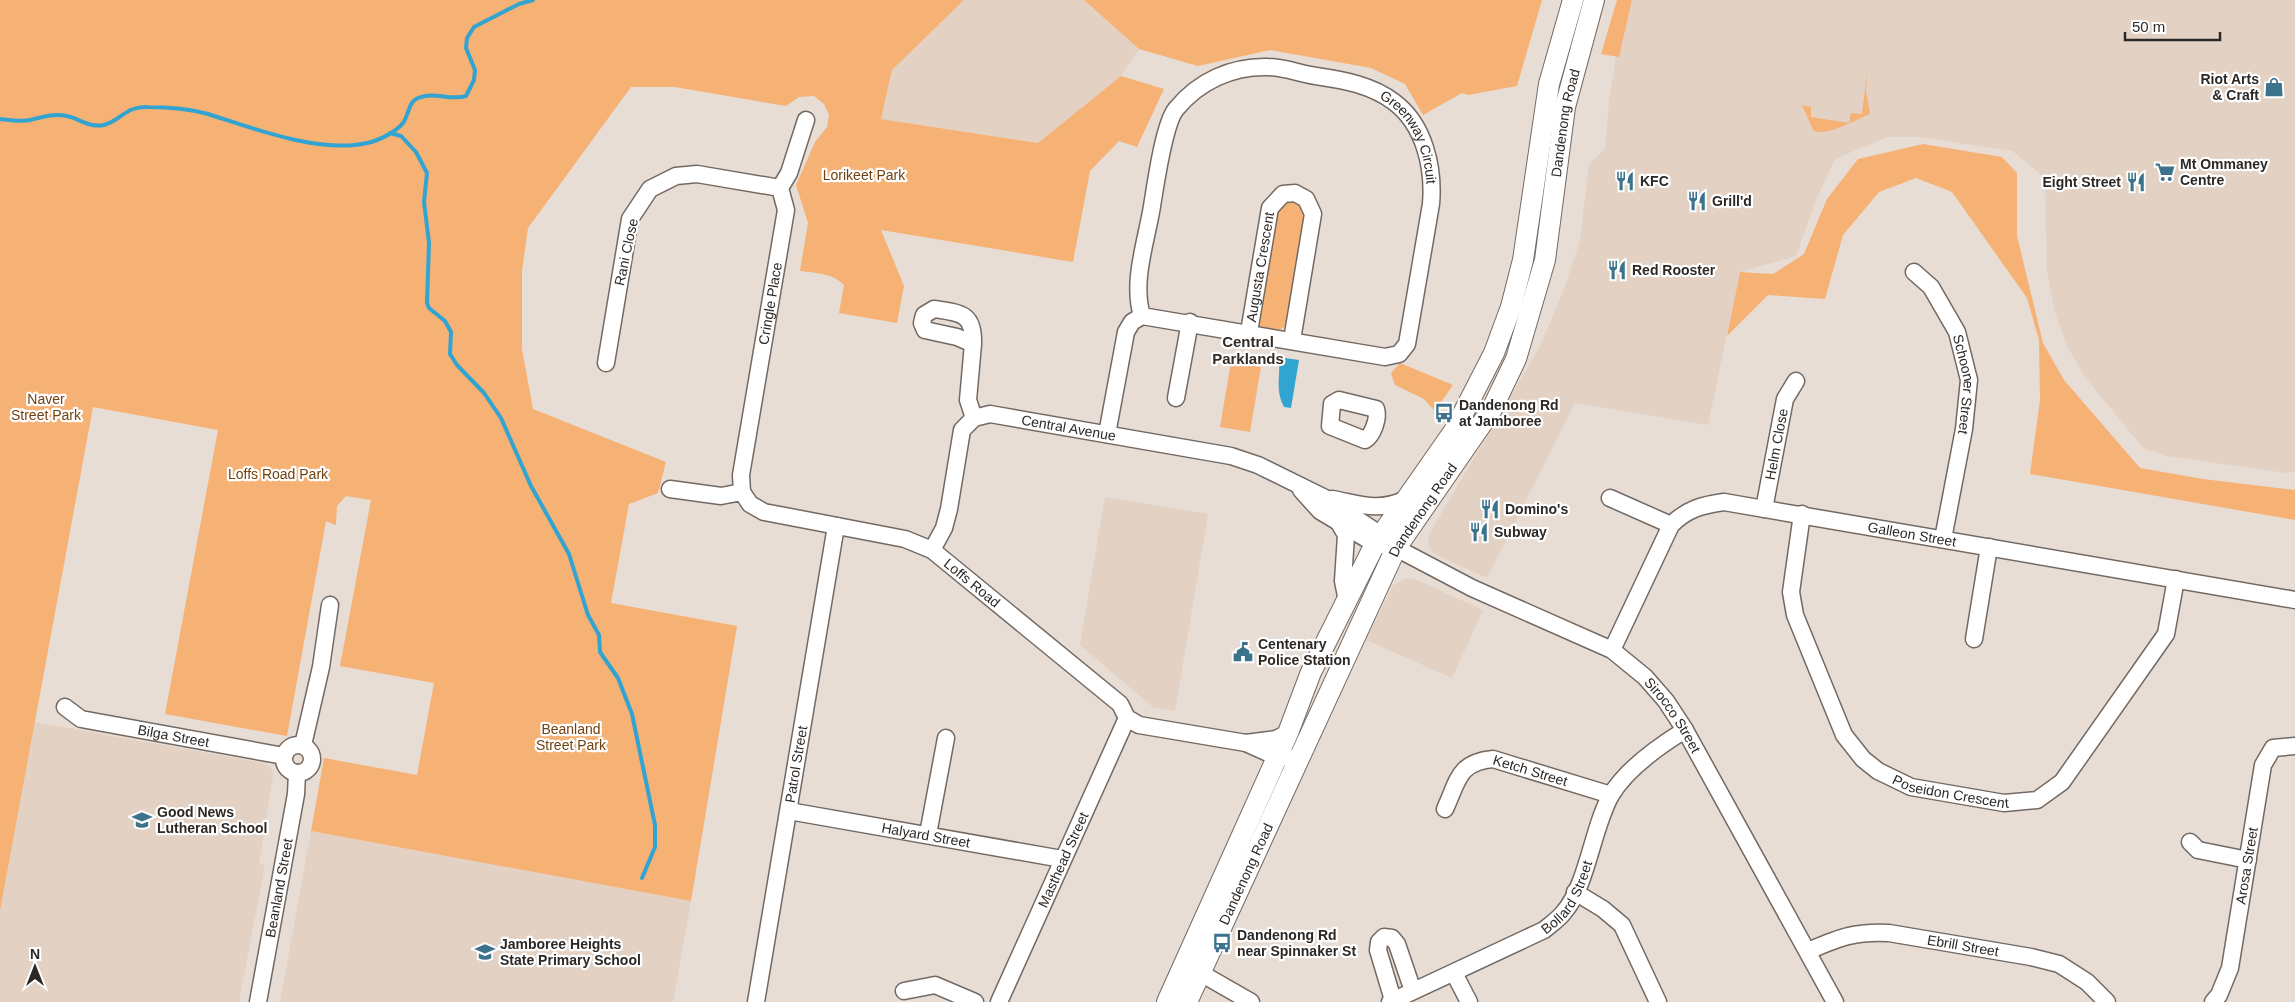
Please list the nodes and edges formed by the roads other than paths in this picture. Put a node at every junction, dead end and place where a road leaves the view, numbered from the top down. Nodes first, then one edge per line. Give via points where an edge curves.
1 (1573, 0) edge
2 (1594, 0) edge
3 (806, 120) dead end
4 (780, 188) junction
5 (1914, 272) dead end
6 (1142, 316) junction
7 (1190, 322) junction
8 (1249, 332) junction
9 (1292, 340) junction
10 (973, 344) dead end
11 (606, 363) dead end
12 (1796, 381) dead end
13 (1175, 404) dead end
14 (974, 418) junction
15 (1107, 434) junction
16 (1296, 485) junction
17 (670, 489) dead end
18 (742, 492) junction
19 (1325, 498) junction
20 (1610, 498) dead end
21 (1404, 500) junction
22 (1764, 509) junction
23 (1802, 514) junction
24 (1339, 523) junction
25 (1671, 525) junction
26 (836, 526) junction
27 (1944, 538) junction
28 (1384, 542) junction
29 (1989, 547) junction
30 (932, 550) junction
31 (2176, 579) junction
32 (2295, 600) edge
33 (1347, 601) junction
34 (330, 605) dead end
35 (1974, 639) dead end
36 (1612, 650) junction
37 (65, 707) dead end
38 (1127, 718) junction
39 (1685, 730) junction
40 (1288, 734) junction
41 (946, 738) dead end
42 (1246, 743) junction
43 (304, 745) junction
44 (2295, 746) edge
45 (284, 756) junction
46 (1277, 757) junction
47 (1298, 757) junction
48 (297, 773) junction
49 (1611, 795) junction
50 (1445, 809) dead end
51 (789, 811) junction
52 (928, 834) junction
53 (2190, 842) dead end
54 (1062, 858) junction
55 (2248, 860) junction
56 (1575, 892) junction
57 (1808, 951) junction
58 (1192, 968) junction
59 (1454, 973) junction
60 (904, 991) dead end
61 (1413, 991) junction
62 (1392, 1001) edge
63 (258, 1002) edge
64 (756, 1002) edge
65 (975, 1002) edge
66 (999, 1002) edge
67 (1167, 1002) edge
68 (1186, 1002) edge
69 (1251, 1002) edge
70 (1469, 1002) edge
71 (1658, 1002) edge
72 (1835, 1002) edge
73 (2107, 1002) edge
74 (2213, 1002) edge

1 - 21 main road, Dandenong Road via 1549,84 1523,260 1511,307 1485,372 1454,431
2 - 28 main road, Dandenong Road via 1567,100 1546,260 1516,359 1492,409
3 - 4 street via 789,173
4 - 11 street, Rani Close via 697,174 676,176 650,188 630,218
4 - 18 street, Cringle Place via 786,210 741,475
5 - 27 street, Schooner Street via 1931,287 1957,332 1968,380 1964,429
6 - 7 street, Greenway Circuit
6 - 9 street, Greenway Circuit via 1137,290 1159,163 1174,111 1202,84 1237,69 1270,67 1367,87 1395,102 1413,123 1428,155 1432,184 1407,344 1399,354 1385,357
6 - 15 street via 1132,322 1126,332
7 - 8 street, Greenway Circuit
7 - 13 street
8 - 9 street, Greenway Circuit
8 - 9 street, Augusta Crescent via 1270,208 1282,194 1295,193 1306,199 1313,214
10 - 14 street via 968,400
12 - 22 street, Helm Close via 1785,399
14 - 15 street, Central Avenue via 990,414
14 - 30 street via 962,430 949,509 944,528
15 - 16 street, Central Avenue via 1232,456 1258,465
16 - 19 street, Central Avenue
16 - 24 street, Central Avenue via 1320,511
17 - 18 street via 721,496
18 - 26 street, Loffs Road via 750,504 764,512
19 - 21 street, Central Avenue via 1376,508
19 - 28 street, Central Avenue
20 - 25 street
21 - 28 main road, Dandenong Road
22 - 23 street, Galleon Street
22 - 25 street, Galleon Street via 1724,502 1702,504
23 - 27 street, Galleon Street
23 - 31 street, Poseidon Crescent via 1791,592 1795,615 1844,735 1863,759 1893,780 2004,803 2037,800 2062,782 2166,634
24 - 28 street, Central Avenue
24 - 33 street via 1346,535 1343,581
25 - 36 street, Galleon Street
26 - 30 street, Loffs Road via 905,539
26 - 51 street, Patrol Street
27 - 29 street, Galleon Street
28 - 33 main road, Dandenong Road
28 - 36 street, Sirocco Street via 1472,588
28 - 47 main road, Dandenong Road
29 - 31 street, Galleon Street
29 - 35 street
30 - 38 street, Loffs Road via 1120,704
31 - 32 street, Galleon Street
33 - 40 main road, Dandenong Road via 1311,672
34 - 43 street via 322,667
36 - 39 street, Sirocco Street via 1645,677 1666,700
37 - 45 street, Bilga Street via 81,719
38 - 42 street via 1140,725
38 - 54 street, Masthead Street
39 - 49 street, Bollard Street via 1657,747
39 - 57 street, Sirocco Street
40 - 42 street
40 - 46 main road, Dandenong Road
41 - 52 street
42 - 46 street
43 - 45 street via 292,746
43 - 48 street via 312,753 312,763 306,771
44 - 55 street, Arosa Street via 2273,748 2264,765
45 - 48 street via 285,765
46 - 47 street
46 - 58 main road, Dandenong Road
47 - 58 main road, Dandenong Road
48 - 63 street, Beanland Street via 296,794
49 - 50 street, Ketch Street via 1493,760 1480,760 1464,768
49 - 56 street, Bollard Street
51 - 52 street, Halyard Street
51 - 64 street, Patrol Street
52 - 54 street, Halyard Street
53 - 55 street via 2198,850
54 - 66 street, Masthead Street
55 - 74 street, Arosa Street via 2230,968
56 - 59 street, Bollard Street via 1565,912 1544,930
56 - 71 street via 1604,909 1622,925
57 - 72 street, Sirocco Street
57 - 73 street, Ebrill Street via 1848,934 1868,932 2002,952 2059,964 2086,982
58 - 67 main road, Dandenong Road
58 - 68 main road, Dandenong Road
58 - 69 street
59 - 61 street, Bollard Street
59 - 70 street
60 - 65 street via 935,985
61 - 62 street, Bollard Street
61 - 62 street via 1397,944 1392,938 1384,937 1378,950

